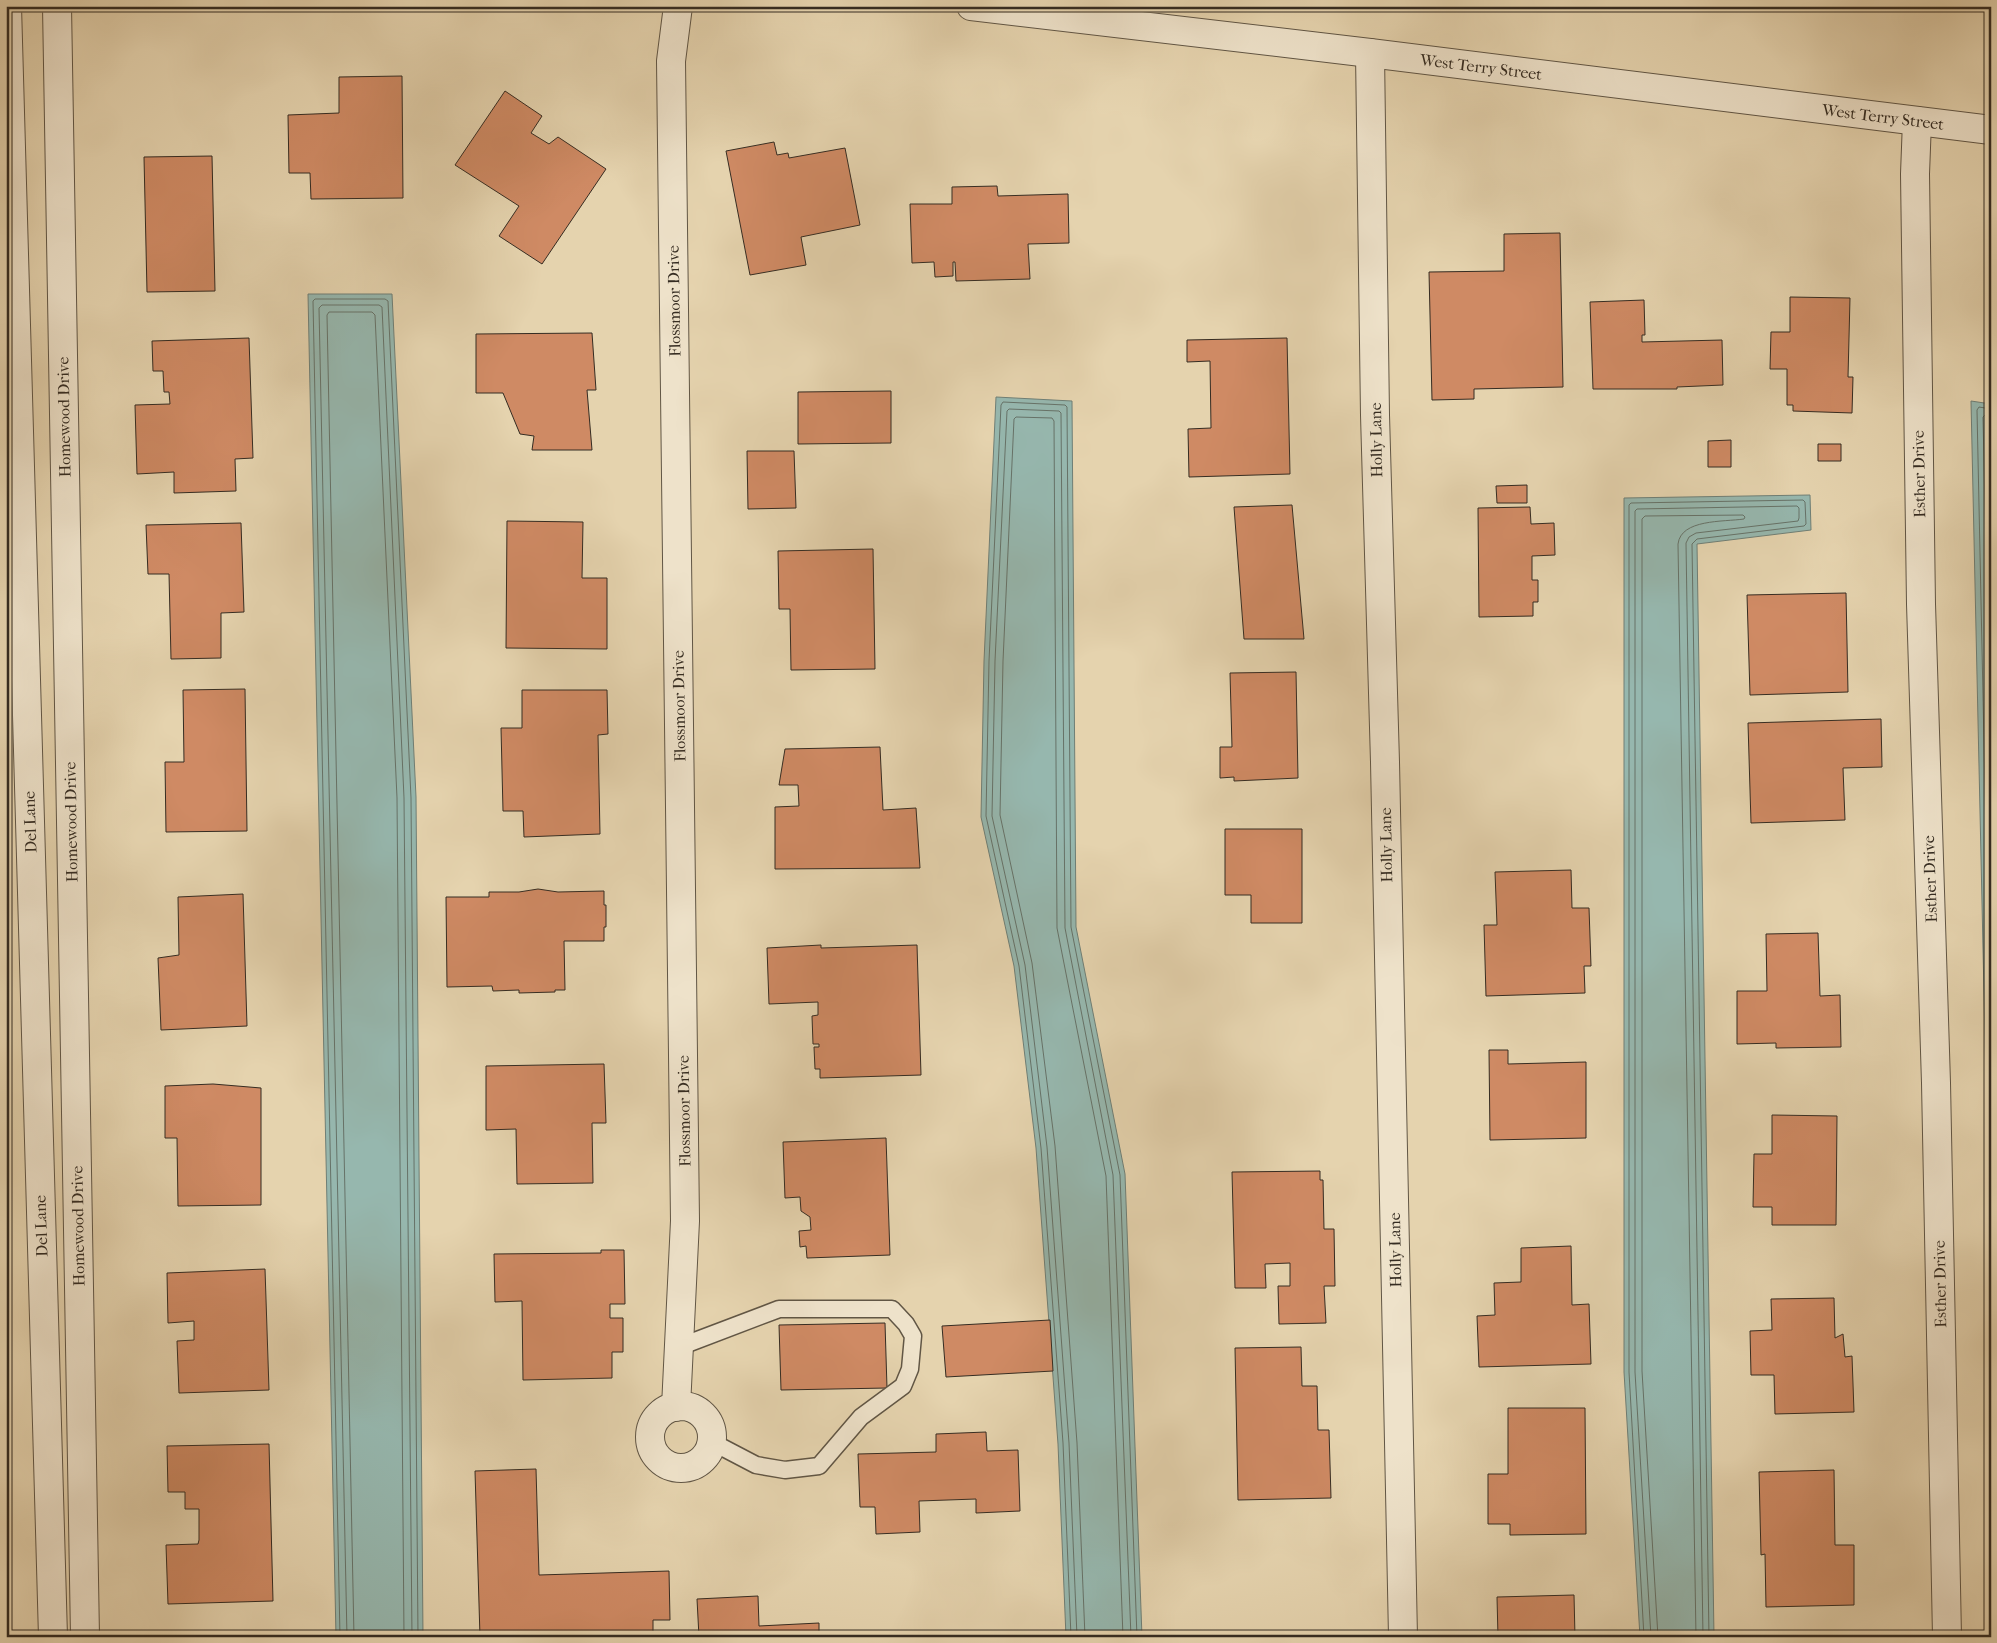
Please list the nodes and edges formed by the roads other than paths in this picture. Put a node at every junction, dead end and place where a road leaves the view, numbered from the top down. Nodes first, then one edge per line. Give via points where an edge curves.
1 (7, 6) edge
2 (57, 6) edge
3 (678, 6) edge
4 (971, 6) edge
5 (1370, 53) junction
6 (1917, 121) junction
7 (1991, 130) edge
8 (679, 1347) junction
9 (676, 1407) junction
10 (712, 1442) junction
11 (53, 1637) edge
12 (85, 1637) edge
13 (1403, 1637) edge
14 (1947, 1637) edge

1 - 11 street, Del Lane
2 - 12 street, Homewood Drive
3 - 8 street, Flossmoor Drive via 671,61 685,1221
4 - 5 street, West Terry Street
5 - 6 street, West Terry Street
5 - 13 street, Holly Lane via 1375,415
6 - 7 street, West Terry Street
6 - 14 street, Esther Drive via 1921,594 1936,1073
8 - 9 street, Flossmoor Drive
8 - 10 lane via 779,1308 892,1309 913,1336 910,1369 903,1386 862,1417 820,1466 785,1470 756,1465
9 - 10 street via 696,1409 703,1415 709,1423
9 - 10 street via 666,1409 652,1425 652,1446 665,1463 674,1467 695,1465 705,1456

